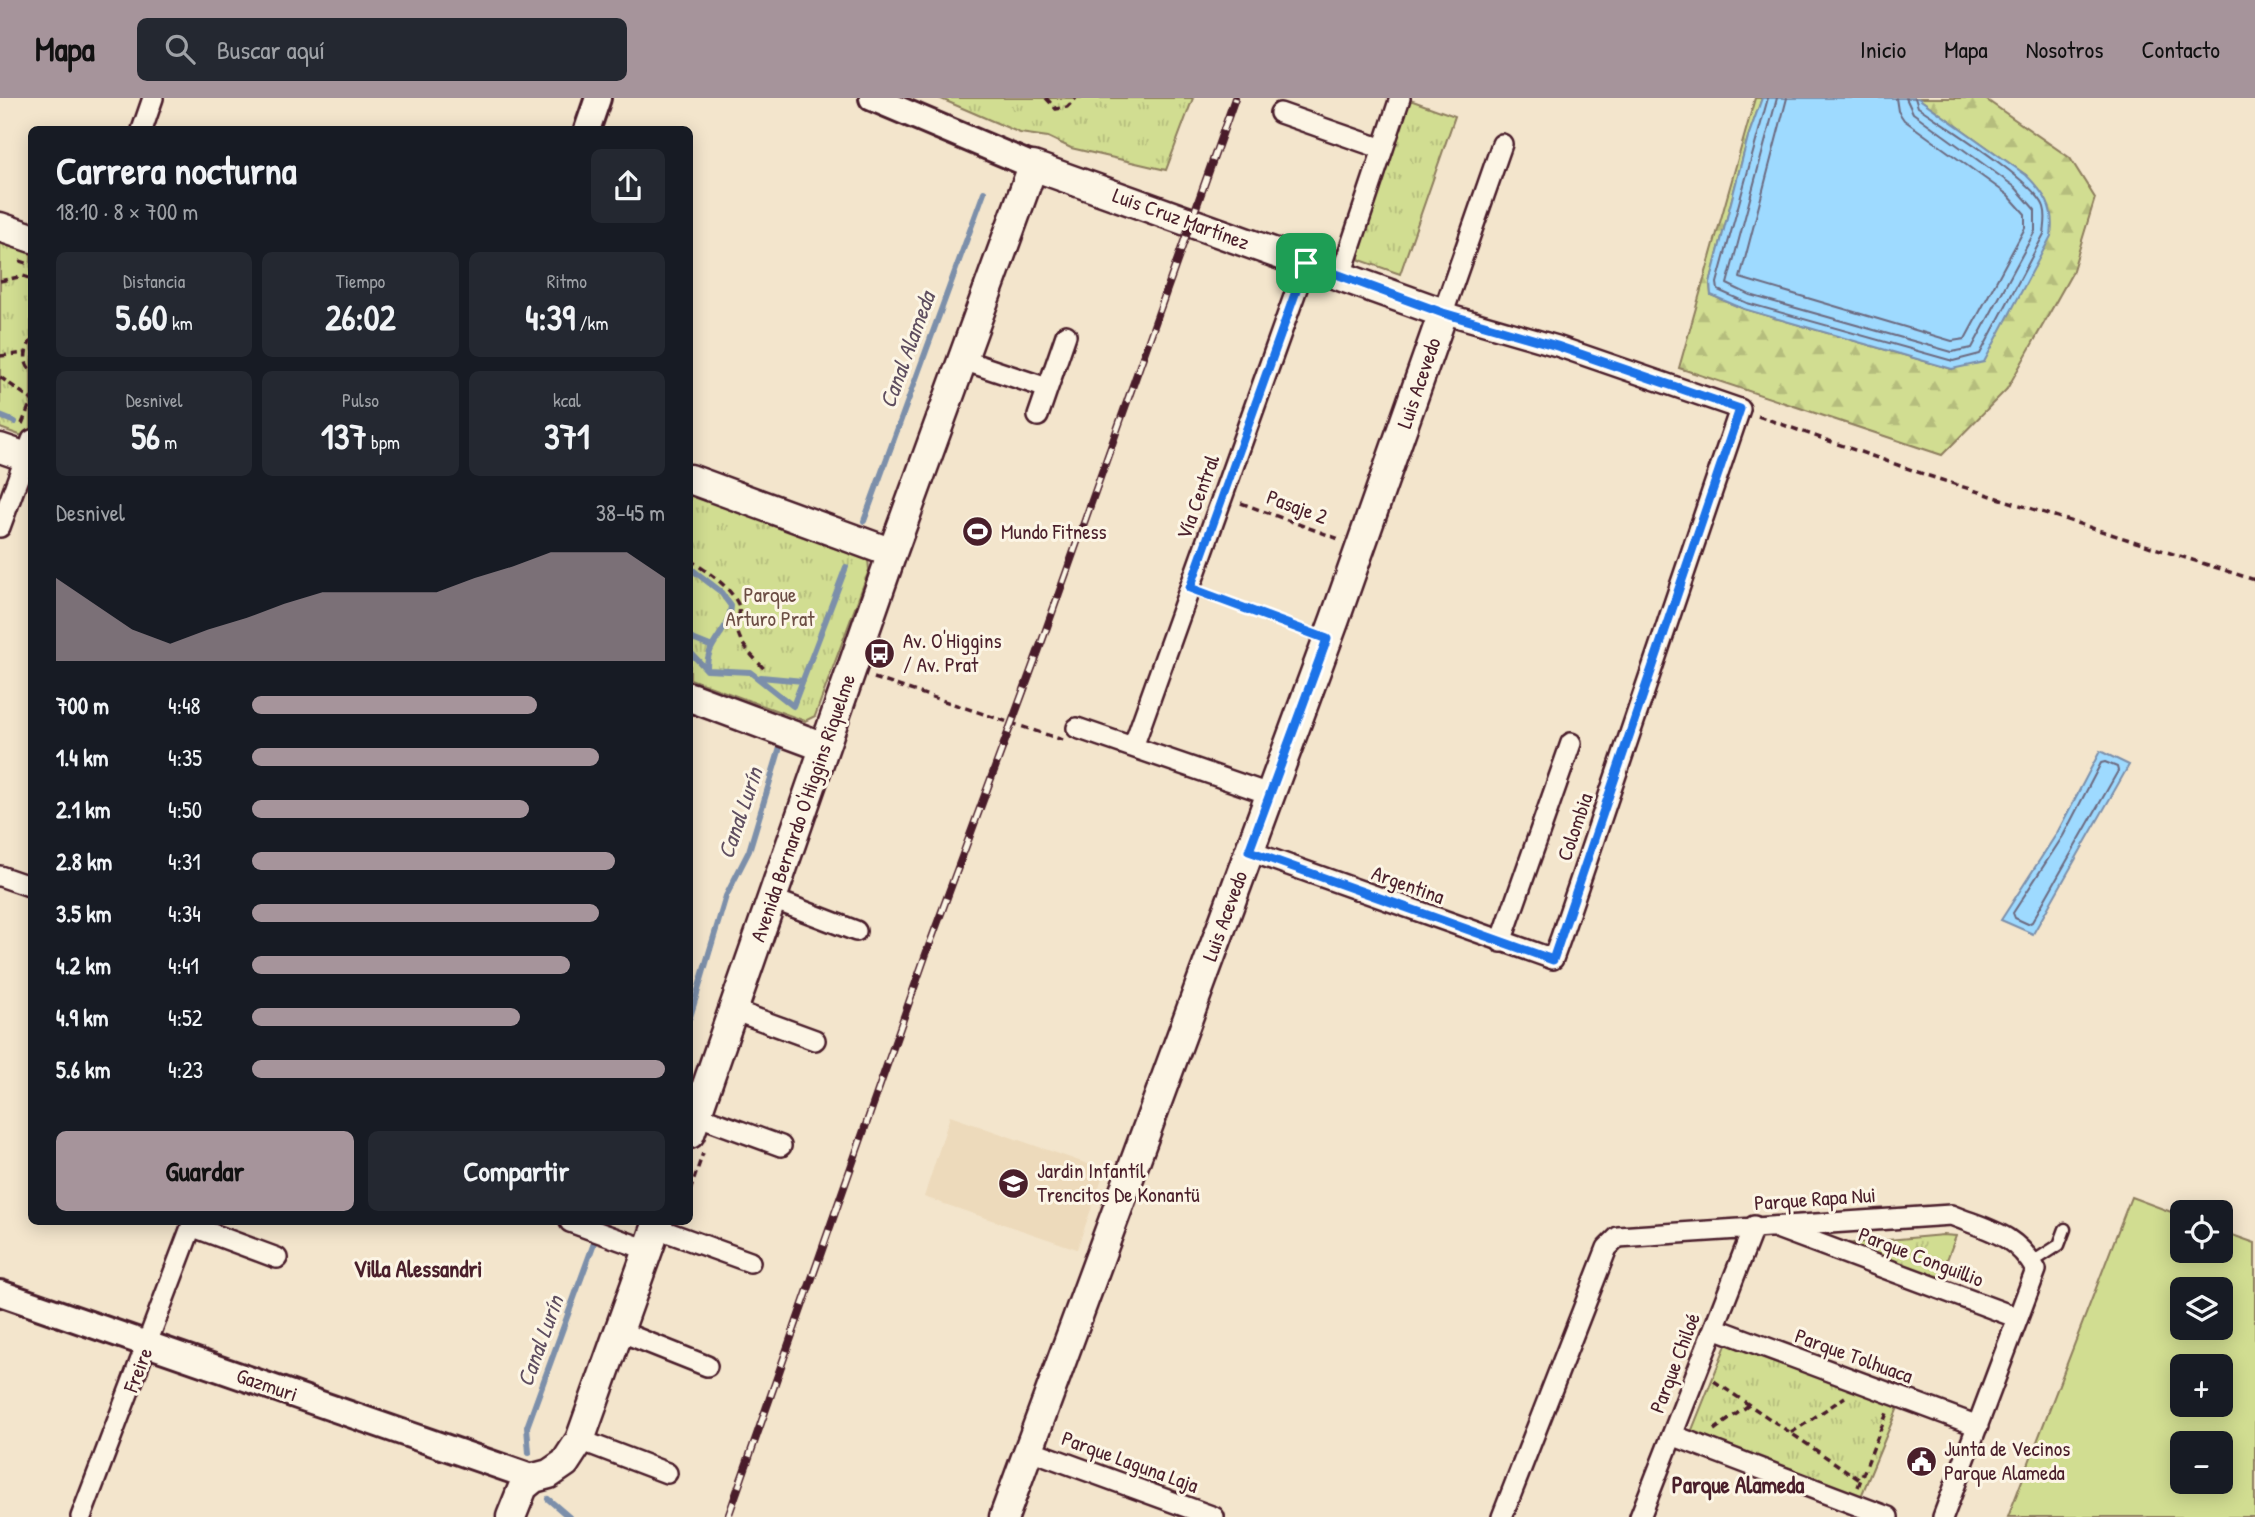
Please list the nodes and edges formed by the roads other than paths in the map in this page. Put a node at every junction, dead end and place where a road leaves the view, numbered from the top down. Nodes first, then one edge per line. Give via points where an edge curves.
1 (153, 98) edge
2 (598, 98) edge
3 (872, 98) edge
4 (1400, 98) edge
5 (900, 103) edge
6 (1280, 113) dead end
7 (143, 126) edge
8 (588, 126) edge
9 (1502, 144) dead end
10 (1383, 149) junction
11 (1033, 166) junction
12 (0, 227) edge
13 (28, 237) edge
14 (1306, 263) junction
15 (1340, 275) junction
16 (1443, 313) junction
17 (1066, 334) dead end
18 (963, 360) junction
19 (1048, 388) junction
20 (1038, 415) dead end
21 (22, 451) edge
22 (693, 480) edge
23 (0, 527) edge
24 (892, 553) junction
25 (693, 698) edge
26 (1075, 736) road end
27 (1571, 743) dead end
28 (824, 747) junction
29 (1133, 747) junction
30 (1269, 794) junction
31 (1249, 851) junction
32 (0, 876) edge
33 (28, 886) edge
34 (770, 898) junction
35 (856, 931) dead end
36 (1501, 942) junction
37 (1553, 960) joint
38 (733, 1010) junction
39 (815, 1040) dead end
40 (693, 1121) edge
41 (693, 1127) edge
42 (781, 1146) dead end
43 (192, 1225) edge
44 (194, 1225) edge
45 (593, 1225) edge
46 (1761, 1225) junction
47 (2065, 1229) dead end
48 (654, 1233) edge
49 (277, 1258) dead end
50 (750, 1262) dead end
51 (2031, 1263) junction
52 (0, 1293) edge
53 (2018, 1318) junction
54 (1714, 1328) junction
55 (619, 1331) junction
56 (148, 1344) junction
57 (707, 1366) dead end
58 (1979, 1426) junction
59 (1672, 1434) junction
60 (580, 1440) junction
61 (1030, 1450) junction
62 (667, 1473) dead end
63 (534, 1478) junction
64 (81, 1517) edge
65 (511, 1517) edge
66 (1004, 1517) edge
67 (1214, 1517) edge
68 (1502, 1517) edge
69 (1640, 1517) edge
70 (1888, 1517) edge
71 (1943, 1517) edge

1 - 7 street
2 - 8 street
3 - 5 street, Luis Cruz Martínez
4 - 10 street
5 - 11 street, Luis Cruz Martínez
6 - 10 street
9 - 16 street
10 - 15 street
11 - 14 main road, Luis Cruz Martínez
11 - 18 main road, Avenida Bernardo O'Higgins Riquelme
12 - 13 main road
14 - 15 main road, Luis Cruz Martínez
14 - 29 street, Vía Central
15 - 16 main road, Luis Cruz Martínez
16 - 30 main road, Luis Acevedo
16 - 37 street, Colombia via 1532,338 1740,409
17 - 19 street
18 - 19 street
18 - 24 main road, Avenida Bernardo O'Higgins Riquelme
19 - 20 street
21 - 23 street
22 - 24 main road
24 - 28 main road, Avenida Bernardo O'Higgins Riquelme
25 - 28 main road
26 - 29 street
27 - 36 street, Colombia
28 - 34 main road, Avenida Bernardo O'Higgins Riquelme
29 - 30 street
30 - 31 main road, Luis Acevedo
31 - 36 street, Argentina
31 - 61 main road, Luis Acevedo
32 - 33 street
34 - 35 street
34 - 38 main road, Avenida Bernardo O'Higgins Riquelme
36 - 37 street, Argentina
38 - 39 street
38 - 40 main road, Avenida Bernardo O'Higgins Riquelme
41 - 42 street
43 - 56 street, Freire
44 - 49 street
45 - 48 street
46 - 51 street, Parque Rapa Nui via 1951,1215 2002,1235 2022,1248
46 - 53 street, Parque Conguillio
46 - 54 street, Parque Chiloé
46 - 68 street, Parque Rapa Nui via 1618,1237 1607,1248
47 - 51 lane via 2059,1245
48 - 50 street
48 - 55 main road
51 - 53 street via 2036,1270
52 - 56 street, Gazmuri
53 - 58 street
54 - 58 street, Parque Tolhuaca
54 - 59 street, Parque Chiloé
55 - 57 street
55 - 60 main road
56 - 63 street, Gazmuri
56 - 64 street, Freire
58 - 71 street
59 - 69 street, Parque Chiloé
59 - 70 street
60 - 62 street
60 - 63 main road via 565,1463
61 - 66 main road, Luis Acevedo
61 - 67 street, Parque Laguna Laja
63 - 65 main road via 523,1487

